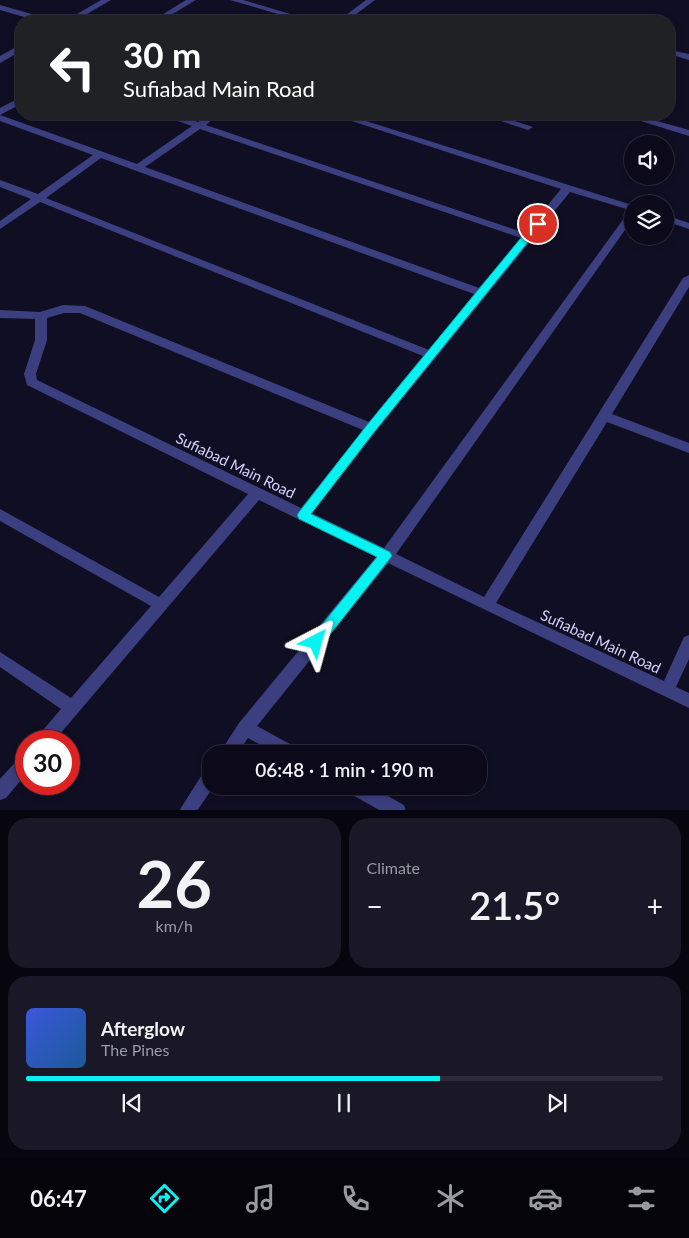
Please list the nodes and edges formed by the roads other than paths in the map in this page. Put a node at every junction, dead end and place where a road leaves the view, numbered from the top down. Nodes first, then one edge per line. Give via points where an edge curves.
1 (17, 0) edge
2 (107, 0) edge
3 (192, 0) edge
4 (234, 0) edge
5 (371, 0) edge
6 (1, 8) edge
7 (25, 15) edge
8 (80, 15) edge
9 (166, 15) edge
10 (288, 15) edge
11 (350, 15) edge
12 (15, 51) edge
13 (675, 54) edge
14 (689, 57) edge
15 (0, 60) edge
16 (15, 103) edge
17 (0, 112) edge
18 (0, 118) edge
19 (182, 120) edge
20 (206, 120) edge
21 (354, 120) edge
22 (504, 120) edge
23 (644, 120) edge
24 (198, 126) junction
25 (528, 127) dead end
26 (689, 133) edge
27 (99, 155) junction
28 (138, 168) junction
29 (0, 183) edge
30 (568, 187) junction
31 (39, 199) junction
32 (624, 205) edge
33 (674, 221) edge
34 (624, 224) edge
35 (0, 226) edge
36 (689, 226) edge
37 (528, 237) junction
38 (689, 278) edge
39 (482, 293) junction
40 (0, 314) edge
41 (42, 316) junction
42 (431, 355) junction
43 (604, 416) junction
44 (371, 428) junction
45 (689, 448) edge
46 (257, 493) junction
47 (0, 514) edge
48 (303, 515) junction
49 (386, 556) junction
50 (161, 605) junction
51 (487, 605) junction
52 (689, 642) edge
53 (0, 659) edge
54 (667, 691) junction
55 (689, 701) edge
56 (72, 708) junction
57 (246, 728) junction
58 (53, 730) edge
59 (234, 745) edge
60 (277, 745) edge
61 (15, 775) edge
62 (202, 789) edge
63 (0, 792) edge
64 (370, 795) edge
65 (187, 810) edge
66 (398, 810) edge

1 - 6 street
2 - 8 street
3 - 9 street
4 - 10 street
5 - 11 street
6 - 7 street
12 - 15 street
13 - 14 street
16 - 17 street
18 - 27 street
19 - 24 street
20 - 24 street
21 - 30 street
22 - 25 street
23 - 26 street
24 - 28 street
24 - 37 street
27 - 28 street
27 - 31 street
28 - 39 street
29 - 31 street
30 - 32 street
30 - 37 street
31 - 35 street
31 - 42 street
33 - 36 street
34 - 49 street
37 - 39 street
38 - 43 street
39 - 42 street
40 - 41 street
41 - 44 street via 63,309 81,309
41 - 46 street, Sufiabad Main Road via 41,340 30,374 31,382
42 - 44 street
43 - 45 street
43 - 51 street
44 - 48 street
46 - 48 street, Sufiabad Main Road
46 - 50 street
47 - 50 street
48 - 49 street, Sufiabad Main Road
49 - 51 street, Sufiabad Main Road
49 - 57 street
50 - 56 street
51 - 54 street, Sufiabad Main Road
52 - 54 street
53 - 56 street
54 - 55 street, Sufiabad Main Road
56 - 58 street
57 - 59 street
57 - 60 street
61 - 63 street
62 - 65 street
64 - 66 street

